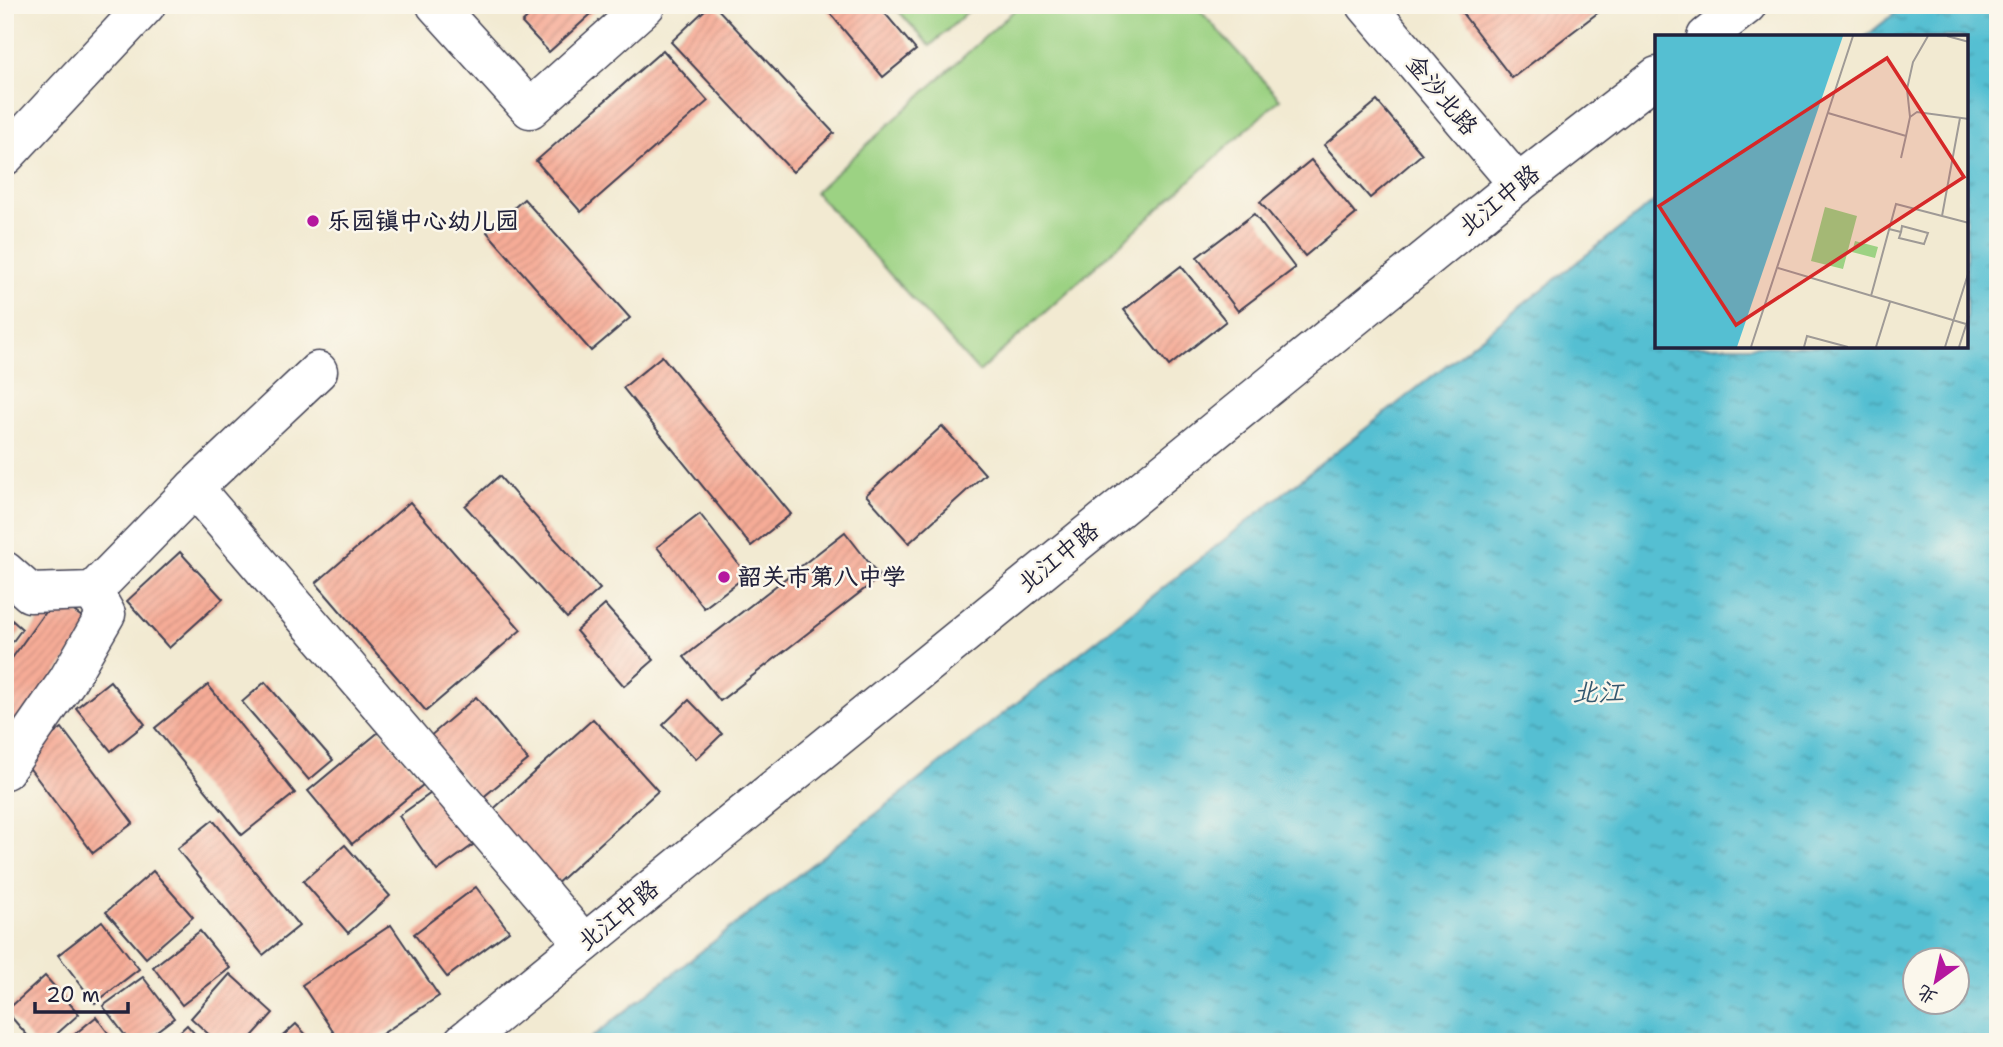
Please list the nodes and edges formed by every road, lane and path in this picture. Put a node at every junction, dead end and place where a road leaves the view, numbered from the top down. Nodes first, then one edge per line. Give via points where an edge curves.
1 (146, 5) edge
2 (436, 5) edge
3 (646, 5) edge
4 (1366, 5) edge
5 (1747, 5) edge
6 (1709, 35) edge
7 (1655, 78) edge
8 (5, 156) edge
9 (1518, 184) junction
10 (318, 371) dead end
11 (194, 488) junction
12 (5, 571) edge
13 (93, 591) junction
14 (5, 770) edge
15 (584, 943) junction
16 (463, 1042) edge

1 - 8 street
2 - 3 street via 530,109
4 - 9 street, 金沙北路
5 - 6 street
7 - 9 street, 北江中路
9 - 15 street, 北江中路
10 - 11 street
11 - 13 street
11 - 15 street
12 - 13 street via 30,593
13 - 14 street via 106,614 67,681
15 - 16 street, 北江中路

